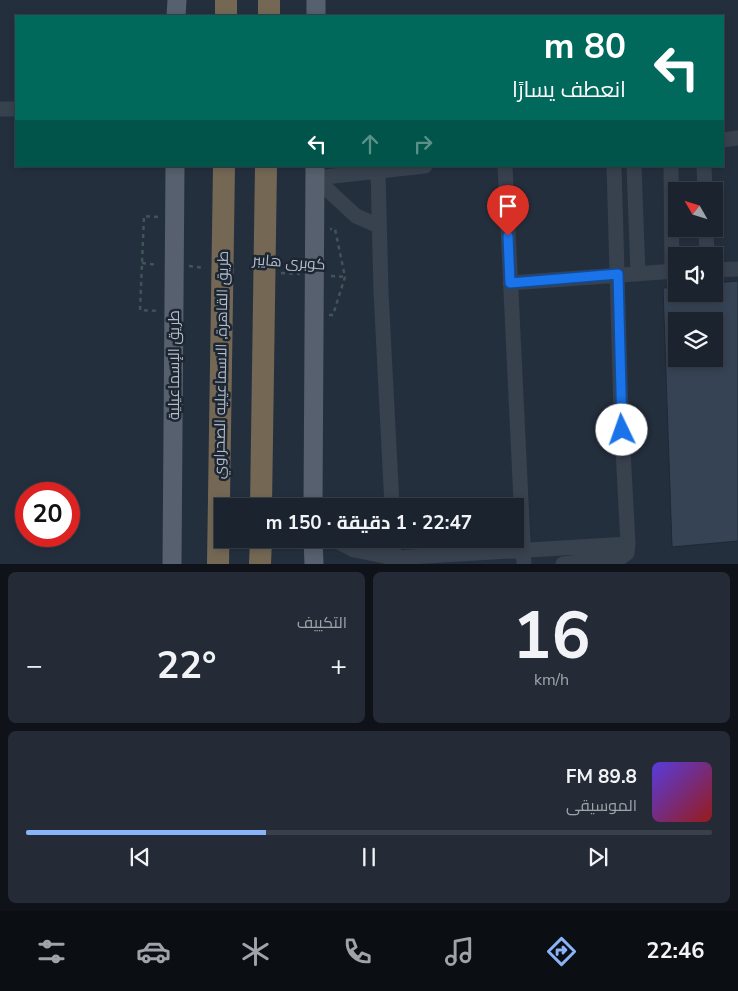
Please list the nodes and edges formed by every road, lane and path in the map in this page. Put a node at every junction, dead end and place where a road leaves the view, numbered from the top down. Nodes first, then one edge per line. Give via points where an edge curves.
1 (176, 0) edge
2 (226, 0) edge
3 (269, 0) edge
4 (316, 0) edge
5 (176, 15) edge
6 (226, 15) edge
7 (268, 15) edge
8 (316, 15) edge
9 (0, 109) edge
10 (15, 109) edge
11 (738, 138) edge
12 (724, 140) edge
13 (175, 167) edge
14 (224, 167) edge
15 (266, 167) edge
16 (416, 167) edge
17 (505, 167) edge
18 (614, 167) edge
19 (634, 167) edge
20 (671, 167) edge
21 (704, 167) edge
22 (378, 171) junction
23 (315, 172) edge
24 (705, 182) edge
25 (144, 216) dead end
26 (379, 226) junction
27 (334, 229) dead end
28 (673, 247) edge
29 (142, 264) junction
30 (161, 265) dead end
31 (181, 266) dead end
32 (210, 268) dead end
33 (738, 269) edge
34 (723, 270) edge
35 (277, 272) dead end
36 (668, 272) edge
37 (306, 274) dead end
38 (618, 274) junction
39 (638, 274) junction
40 (326, 276) dead end
41 (345, 277) junction
42 (510, 283) junction
43 (140, 310) dead end
44 (333, 315) dead end
45 (261, 498) edge
46 (313, 498) edge
47 (392, 498) edge
48 (628, 544) junction
49 (260, 548) edge
50 (313, 548) edge
51 (350, 548) edge
52 (393, 548) edge
53 (524, 556) edge
54 (394, 558) junction
55 (172, 564) edge
56 (218, 564) edge
57 (260, 564) edge
58 (314, 564) edge
59 (562, 564) edge

1 - 5 main road
2 - 6 highway
3 - 7 highway
4 - 8 main road
9 - 10 street
11 - 12 street
13 - 55 main road, طريق الإسماعيلية
14 - 56 highway, طريق القاهرة, الاسماعيليه الصحراوي
15 - 45 highway
16 - 22 street
17 - 42 street
18 - 38 street
19 - 39 street
20 - 28 street
21 - 24 street
22 - 23 street
22 - 26 street
23 - 26 street via 356,216
23 - 46 main road
25 - 29 path
26 - 47 street
27 - 41 path
29 - 30 path
29 - 43 path
31 - 32 path
33 - 34 street
35 - 37 path, كوبرى هايبر
36 - 39 street
38 - 39 street
38 - 42 street
38 - 48 street
40 - 41 path, كوبرى هايبر
41 - 44 path
42 - 53 street
48 - 53 street
48 - 59 street via 627,553 622,557
49 - 57 highway
50 - 58 main road
51 - 54 street
52 - 54 street
53 - 54 street

